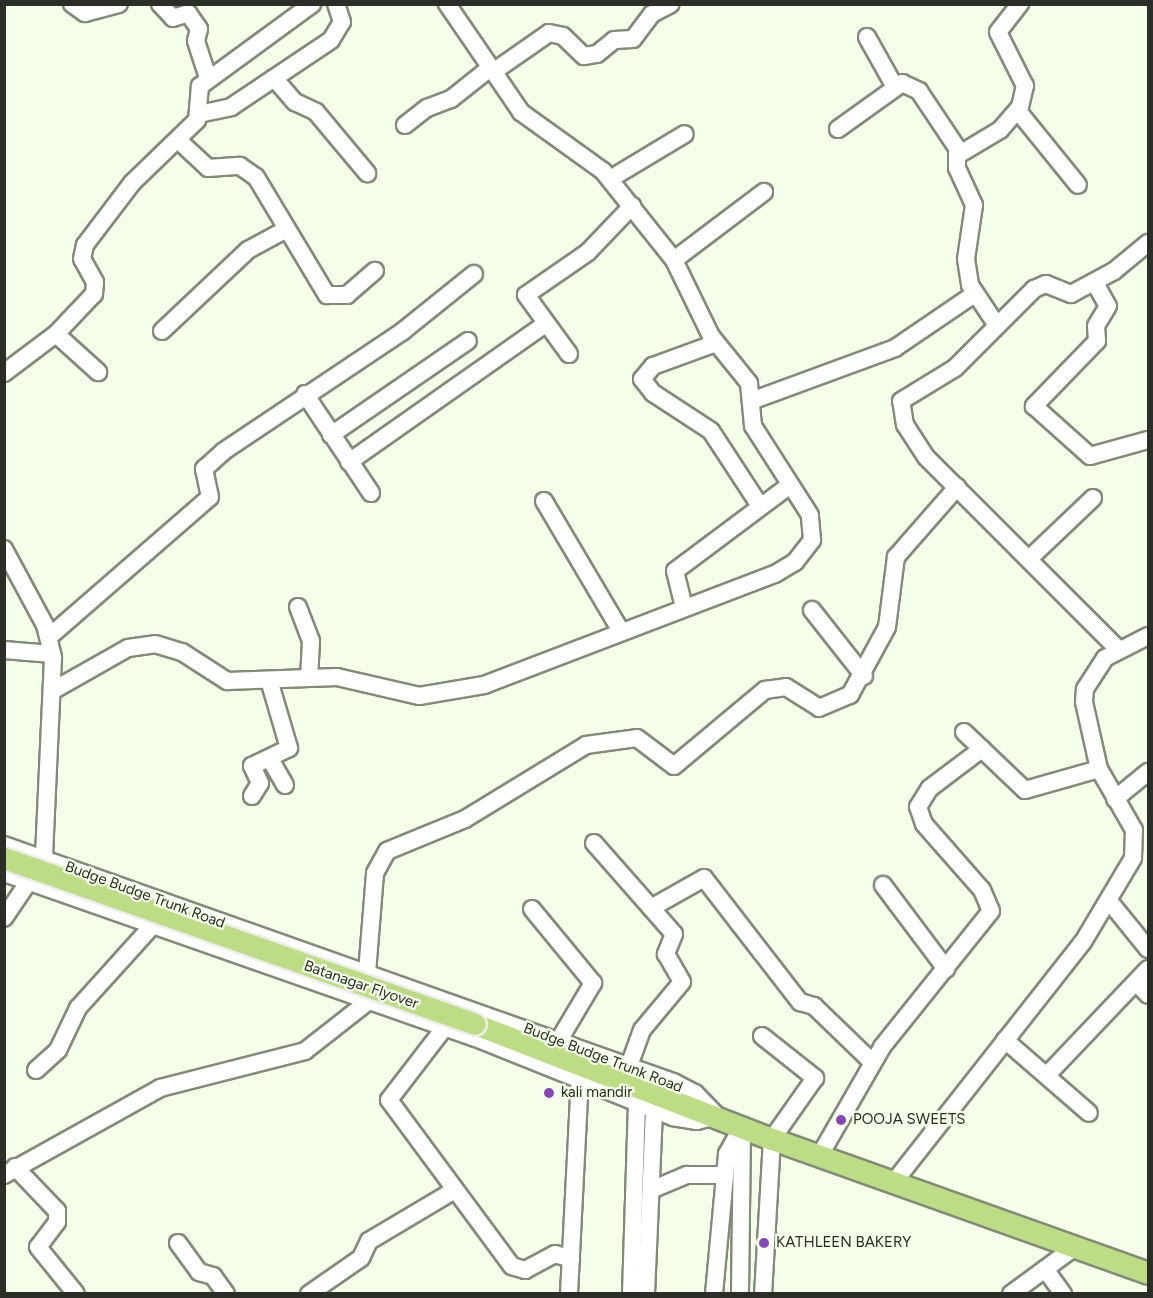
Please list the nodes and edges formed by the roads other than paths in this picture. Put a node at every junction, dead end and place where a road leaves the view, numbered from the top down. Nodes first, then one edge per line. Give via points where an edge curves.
1 (72, 4) edge
2 (119, 4) edge
3 (160, 4) edge
4 (312, 4) edge
5 (336, 4) edge
6 (447, 4) edge
7 (671, 4) edge
8 (1020, 4) edge
9 (867, 37) dead end
10 (492, 70) junction
11 (208, 78) junction
12 (274, 78) junction
13 (895, 87) junction
14 (1018, 111) junction
15 (199, 114) junction
16 (405, 125) dead end
17 (838, 129) dead end
18 (685, 134) dead end
19 (178, 140) junction
20 (958, 155) junction
21 (366, 173) dead end
22 (610, 179) junction
23 (1078, 185) dead end
24 (764, 192) dead end
25 (632, 206) junction
26 (285, 230) junction
27 (1149, 243) edge
28 (674, 260) junction
29 (375, 271) dead end
30 (474, 274) dead end
31 (1095, 283) junction
32 (984, 310) junction
33 (545, 324) junction
34 (162, 331) dead end
35 (56, 334) junction
36 (468, 341) dead end
37 (716, 343) junction
38 (569, 354) dead end
39 (98, 372) dead end
40 (4, 373) edge
41 (305, 394) junction
42 (751, 401) junction
43 (331, 435) junction
44 (1149, 440) edge
45 (350, 462) junction
46 (789, 485) junction
47 (957, 487) junction
48 (371, 493) dead end
49 (1093, 498) dead end
50 (544, 501) dead end
51 (760, 506) junction
52 (4, 549) edge
53 (1030, 558) junction
54 (684, 607) junction
55 (812, 610) dead end
56 (307, 614) dead end
57 (621, 631) junction
58 (1149, 636) edge
59 (50, 645) junction
60 (1117, 648) junction
61 (4, 650) edge
62 (864, 676) junction
63 (309, 678) junction
64 (269, 680) junction
65 (52, 691) junction
66 (964, 732) dead end
67 (982, 749) junction
68 (270, 759) junction
69 (1099, 769) junction
70 (1149, 772) edge
71 (285, 785) dead end
72 (252, 796) dead end
73 (1115, 799) junction
74 (594, 843) dead end
75 (4, 845) edge
76 (4, 858) edge
77 (44, 859) junction
78 (4, 873) edge
79 (31, 882) junction
80 (883, 885) dead end
81 (1108, 902) junction
82 (651, 908) junction
83 (532, 909) dead end
84 (4, 918) edge
85 (153, 925) junction
86 (1149, 949) edge
87 (946, 969) junction
88 (1149, 969) edge
89 (364, 972) junction
90 (1143, 989) edge
91 (363, 998) junction
92 (446, 1027) junction
93 (762, 1036) dead end
94 (559, 1040) junction
95 (1005, 1040) junction
96 (872, 1062) junction
97 (628, 1065) junction
98 (36, 1070) dead end
99 (1048, 1074) junction
100 (580, 1078) junction
101 (638, 1101) junction
102 (654, 1108) junction
103 (1089, 1113) dead end
104 (717, 1116) junction
105 (742, 1127) junction
106 (772, 1139) junction
107 (820, 1155) junction
108 (10, 1171) edge
109 (724, 1175) junction
110 (894, 1182) junction
111 (455, 1190) junction
112 (651, 1190) junction
113 (178, 1243) dead end
114 (1075, 1248) junction
115 (571, 1259) junction
116 (1045, 1269) junction
117 (1149, 1273) edge
118 (76, 1293) edge
119 (226, 1293) edge
120 (309, 1293) edge
121 (569, 1293) edge
122 (631, 1293) edge
123 (646, 1293) edge
124 (714, 1293) edge
125 (740, 1293) edge
126 (763, 1293) edge
127 (1011, 1293) edge
128 (1063, 1293) edge

1 - 2 street via 85,13
3 - 11 street via 173,18 188,13 200,29 196,41
4 - 11 street
5 - 12 street via 342,22 338,33
6 - 10 street
7 - 10 street via 652,14 633,39 614,40 597,54 584,56 563,36 549,33
8 - 14 street via 998,32 1025,86
9 - 13 street
10 - 16 street
10 - 22 street via 528,118
11 - 15 street via 198,90
12 - 15 street via 220,112
12 - 21 street via 295,102 316,112
13 - 17 street
13 - 20 street via 907,82 919,91
14 - 20 street via 1000,130
14 - 23 street
15 - 19 street
18 - 22 street
19 - 26 street via 208,168 248,169
19 - 35 street via 95,228 82,254 95,282 94,294
20 - 32 street via 957,168 974,205 966,259
22 - 25 street
24 - 28 street
25 - 28 street
25 - 33 street via 588,252 526,295
26 - 29 street via 318,284 333,298 347,295
26 - 34 street via 248,250
27 - 31 street
28 - 37 street
30 - 41 street via 403,331
31 - 32 street via 1071,294 1041,285
31 - 44 street via 1108,306 1096,326 1097,341 1034,406 1090,456
32 - 42 street via 895,348
32 - 47 street via 955,368 901,401 914,441
33 - 38 street
33 - 45 street
35 - 39 street
35 - 40 street
36 - 43 street
37 - 42 street via 749,383
37 - 51 street via 653,366 642,379 653,393 711,431
41 - 43 street
41 - 59 street via 206,466 210,497
42 - 46 street via 753,426
43 - 45 street
45 - 48 street
46 - 51 street
46 - 54 street via 814,529 805,551 775,574
47 - 53 street
47 - 62 street via 896,557 886,627
49 - 53 street
50 - 57 street
51 - 54 street via 675,571
52 - 59 street
53 - 60 street via 1074,611
54 - 57 street
55 - 62 street
56 - 63 street
57 - 63 street via 498,681 418,696 359,680
58 - 60 street
59 - 61 street
59 - 65 street
60 - 69 street via 1085,689 1086,721
62 - 89 street via 850,695 826,709 786,687 765,690 674,766 637,738 586,745 465,819 387,851 375,873
63 - 64 street
64 - 65 street via 222,680 182,652 155,644 128,648
64 - 68 street via 289,748
65 - 77 street
66 - 67 street
67 - 69 street via 1025,790
67 - 87 street via 930,788 918,807 924,824 990,902 986,921
68 - 71 street
68 - 72 street via 252,766 260,783
69 - 73 street
70 - 73 street
73 - 81 street via 1137,842
74 - 82 street
75 - 77 street, Budge Budge Trunk Road
76 - 104 main road, Batanagar Flyover, bridge via 475,1024
77 - 79 street
77 - 89 street, Budge Budge Trunk Road
78 - 79 street, Budge Budge Trunk Road
79 - 84 street
79 - 85 street, Budge Budge Trunk Road
80 - 87 street
81 - 86 street
81 - 95 street
82 - 96 street via 704,878 800,1002 814,1006
82 - 97 street via 674,934 666,954 682,982 642,1030
83 - 94 street via 593,983
85 - 91 street, Budge Budge Trunk Road
85 - 98 street via 78,1008 58,1050
87 - 96 street
88 - 90 street
89 - 94 street, Budge Budge Trunk Road
90 - 99 street
91 - 92 street, Budge Budge Trunk Road
91 - 108 street via 305,1051 160,1088
92 - 100 street, Budge Budge Trunk Road
92 - 111 street via 389,1100
93 - 106 street via 815,1078
94 - 97 street, Budge Budge Trunk Road
95 - 99 street
95 - 110 street via 958,1108
96 - 107 street
97 - 104 street, Budge Budge Trunk Road via 695,1093
99 - 103 street
100 - 101 street, Budge Budge Trunk Road
100 - 115 street
101 - 102 street, Budge Budge Trunk Road
101 - 122 street
102 - 104 street, Budge Budge Trunk Road via 686,1120
102 - 112 street
104 - 105 main road, Batanagar Flyover
105 - 106 main road
105 - 109 street
105 - 125 street
106 - 107 main road
106 - 126 street
107 - 110 main road
108 - 118 street via 57,1212 57,1222 38,1247
109 - 112 street via 687,1174
109 - 124 street
110 - 114 main road
111 - 115 street via 517,1270 555,1254
111 - 120 street via 369,1241 361,1258
112 - 123 street
113 - 119 street via 199,1272 213,1276
114 - 116 street
114 - 117 main road
115 - 121 street
116 - 127 street
116 - 128 street

